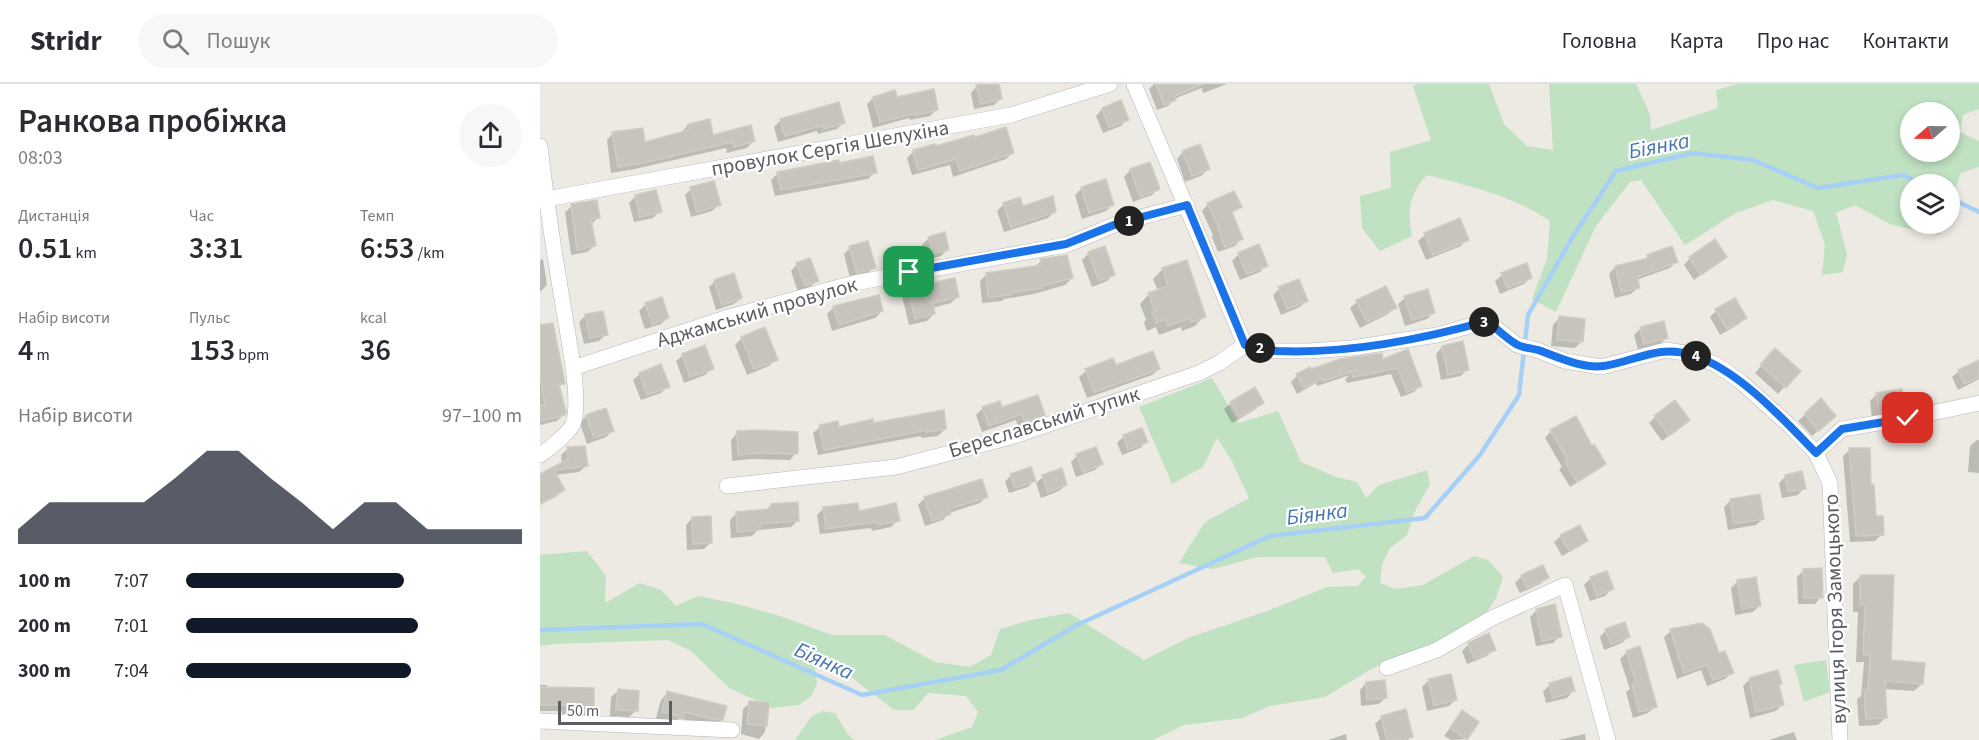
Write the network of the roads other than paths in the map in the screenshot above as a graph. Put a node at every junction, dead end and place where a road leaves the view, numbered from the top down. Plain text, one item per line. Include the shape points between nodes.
1 (1110, 84) edge
2 (1134, 84) edge
3 (540, 146) edge
4 (546, 199) junction
5 (1187, 205) junction
6 (1245, 345) junction
7 (573, 368) junction
8 (1979, 403) edge
9 (1816, 453) junction
10 (540, 455) edge
11 (727, 486) dead end
12 (1387, 668) dead end
13 (540, 721) edge
14 (732, 730) dead end
15 (1608, 740) edge
16 (1840, 740) edge

1 - 4 street, провулок Сергія Шелухіна via 1011,115
2 - 5 street
3 - 4 street
4 - 7 street
5 - 6 street
5 - 7 street, Аджамський провулок via 1119,223 1066,244 854,283 725,318
6 - 9 street, вулиця Ігоря Замоцького via 1274,351 1352,348 1437,335 1487,321 1517,345 1565,362 1601,367 1666,350 1691,354 1740,381
6 - 11 street, Береславський тупик via 1199,372 1011,437 896,466
7 - 10 street via 573,425
8 - 9 street via 1842,429
9 - 16 street, вулиця Ігоря Замоцького via 1830,483
12 - 15 street via 1437,650 1492,618 1565,585
13 - 14 street

